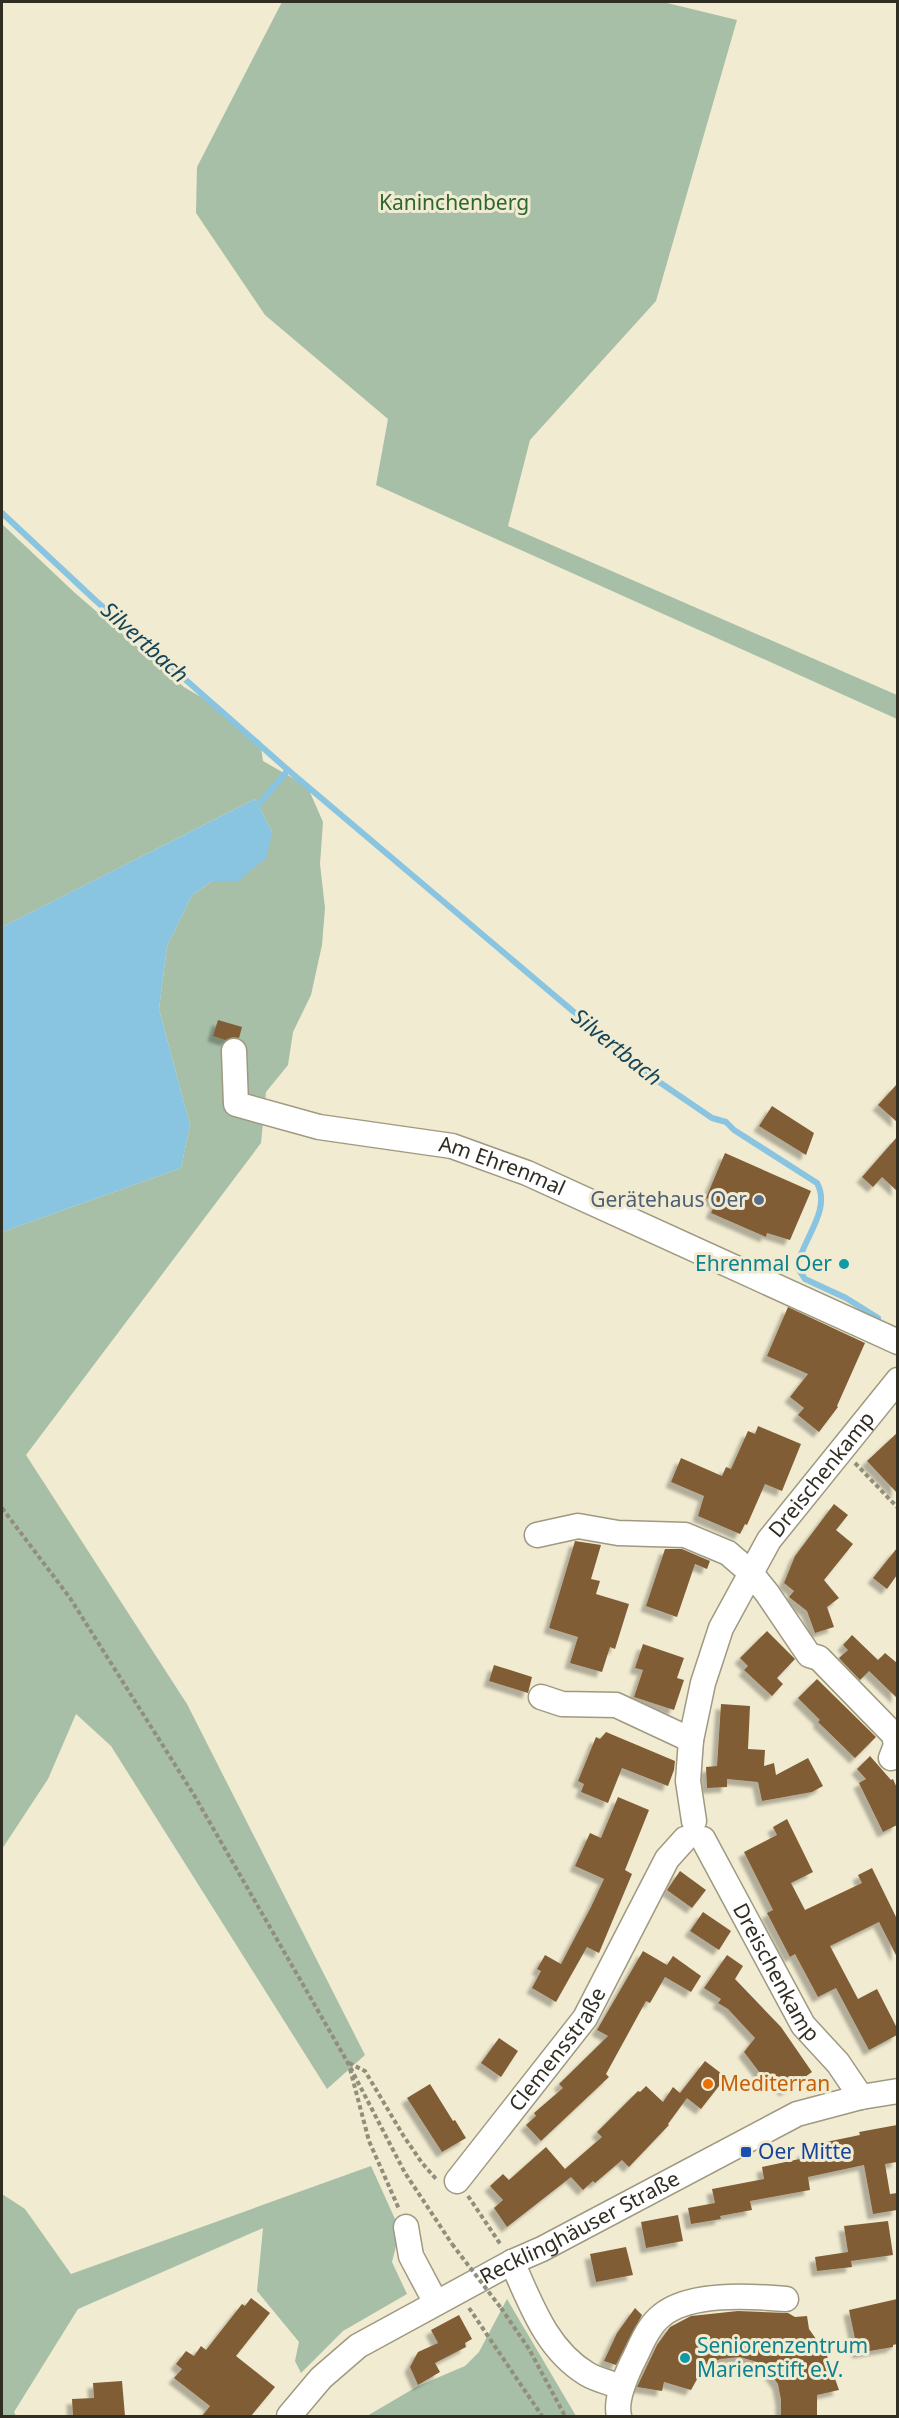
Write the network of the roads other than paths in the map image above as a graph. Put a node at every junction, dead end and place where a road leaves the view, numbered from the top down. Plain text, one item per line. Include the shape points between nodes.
1 (234, 1051) dead end
2 (897, 1342) edge
3 (897, 1380) edge
4 (537, 1535) dead end
5 (750, 1572) junction
6 (541, 1697) dead end
7 (691, 1740) junction
8 (891, 1758) dead end
9 (694, 1833) junction
10 (897, 2091) edge
11 (861, 2097) junction
12 (457, 2181) road end
13 (406, 2227) road end
14 (507, 2254) junction
15 (786, 2299) dead end
16 (436, 2303) junction
17 (622, 2387) junction
18 (289, 2416) edge
19 (619, 2416) edge

1 - 2 street, Am Ehrenmal via 236,1104 319,1127 452,1146 489,1158
3 - 5 street, Dreischenkamp via 769,1540
4 - 5 street via 578,1526 618,1533 685,1535 728,1553
5 - 7 street, Dreischenkamp via 721,1628 703,1683
5 - 8 street via 809,1654 819,1658 894,1735 896,1744
6 - 7 street via 562,1704 616,1705
7 - 9 street, Dreischenkamp via 688,1781
9 - 11 street, Dreischenkamp via 803,2025 838,2063
9 - 12 street, Clemensstraße via 667,1859 585,2018
10 - 11 street, Recklinghäuser Straße
11 - 14 street, Recklinghäuser Straße via 797,2114 542,2249
13 - 16 street via 411,2256
14 - 16 street, Recklinghäuser Straße via 458,2292
14 - 17 street via 541,2328 558,2350 588,2374
15 - 17 street via 745,2295 678,2304 654,2325
16 - 18 street, Recklinghäuser Straße via 351,2351 321,2378
17 - 19 street

